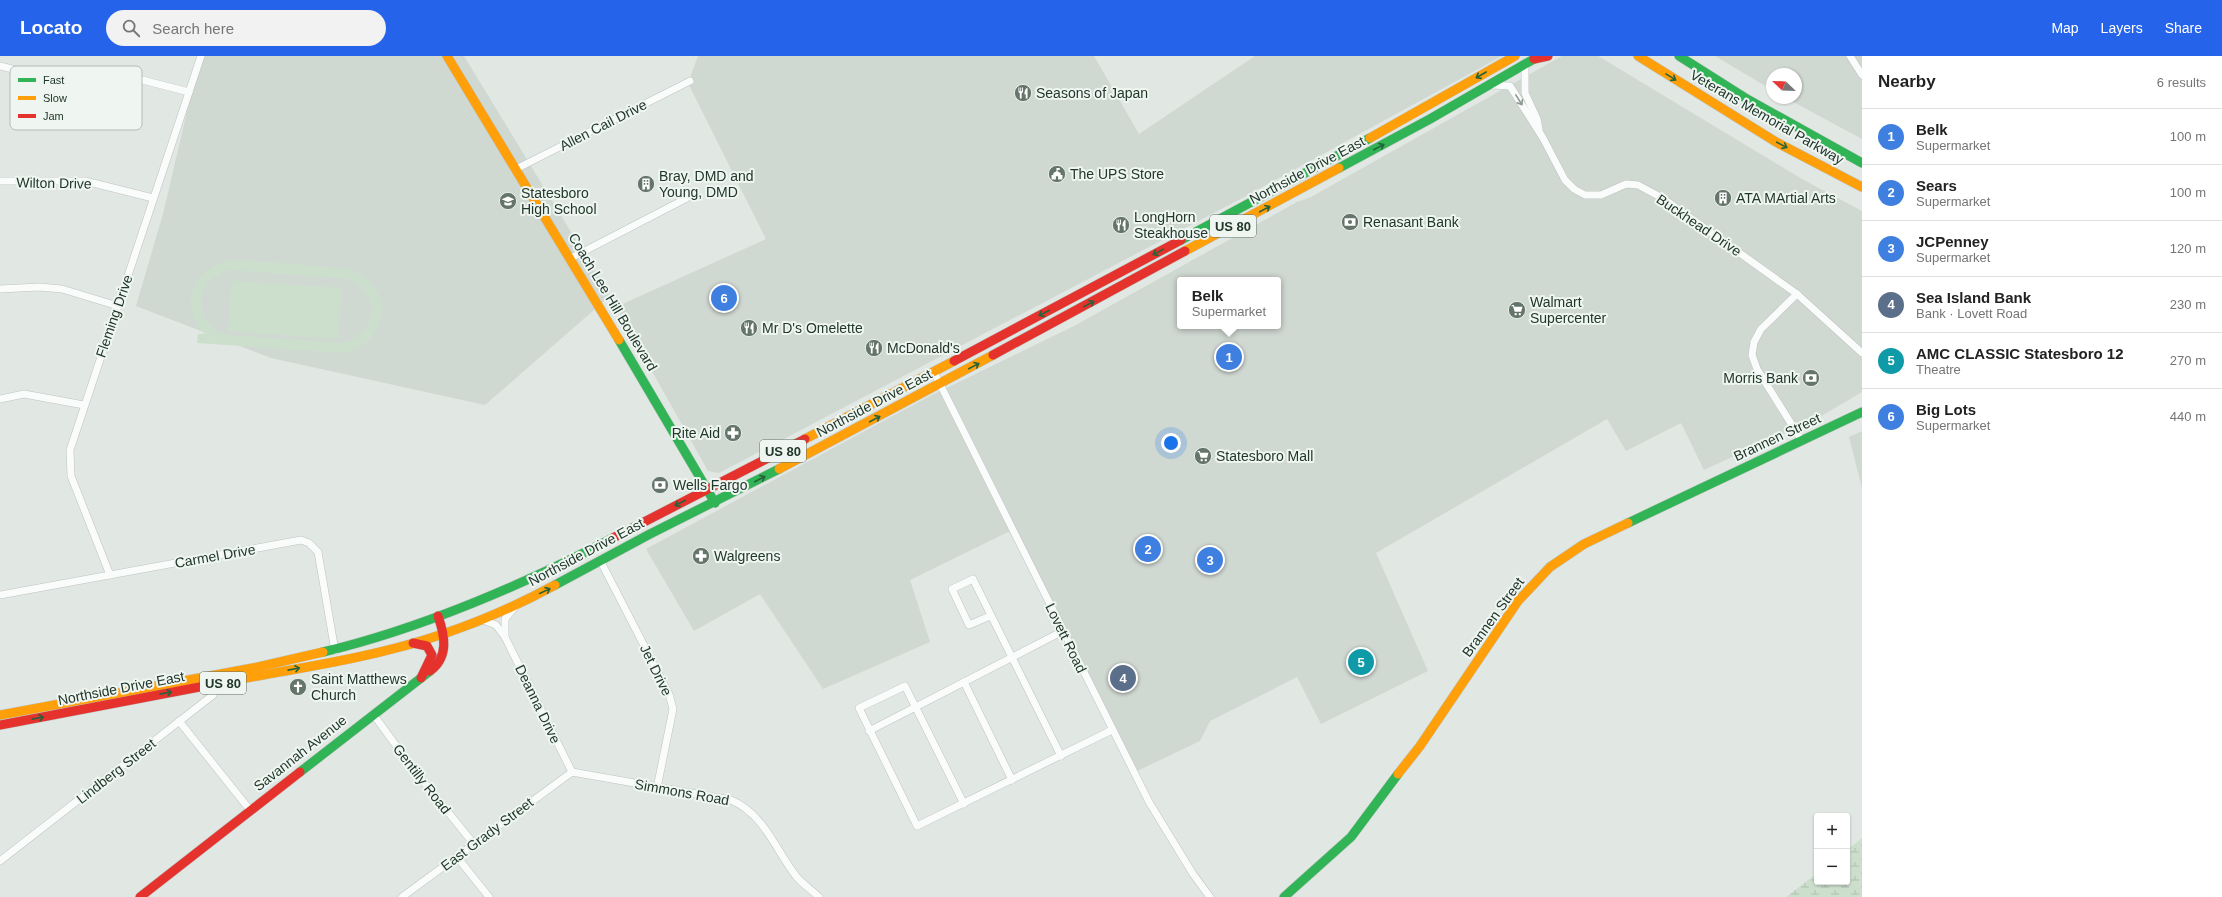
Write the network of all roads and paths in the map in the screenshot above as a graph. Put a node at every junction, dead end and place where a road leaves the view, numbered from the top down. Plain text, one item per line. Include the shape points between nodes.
1 (201, 56) edge
2 (447, 56) edge
3 (1515, 56) edge
4 (1548, 56) edge
5 (1638, 56) edge
6 (1679, 56) edge
7 (1692, 56) edge
8 (1850, 56) edge
9 (1536, 57) edge
10 (1525, 65) junction
11 (0, 66) edge
12 (10, 68) edge
13 (1862, 75) edge
14 (142, 80) edge
15 (690, 81) dead end
16 (1488, 85) junction
17 (189, 92) junction
18 (1747, 99) junction
19 (1539, 133) junction
20 (1862, 163) edge
21 (516, 169) junction
22 (0, 181) edge
23 (1862, 187) edge
24 (153, 198) junction
25 (687, 198) dead end
26 (571, 258) junction
27 (0, 289) edge
28 (1797, 294) junction
29 (118, 306) junction
30 (1862, 353) edge
31 (934, 372) junction
32 (940, 384) junction
33 (0, 399) edge
34 (84, 404) junction
35 (1862, 412) edge
36 (1802, 441) junction
37 (708, 489) junction
38 (715, 503) junction
39 (600, 560) junction
40 (110, 575) junction
41 (0, 595) edge
42 (519, 603) junction
43 (438, 616) junction
44 (990, 616) junction
45 (482, 620) junction
46 (1063, 631) junction
47 (444, 633) junction
48 (505, 637) junction
49 (413, 643) junction
50 (335, 649) junction
51 (1011, 658) junction
52 (336, 661) junction
53 (220, 673) junction
54 (420, 678) junction
55 (964, 682) junction
56 (217, 684) junction
57 (916, 707) junction
58 (0, 714) edge
59 (373, 714) junction
60 (180, 721) junction
61 (0, 725) edge
62 (1112, 730) junction
63 (869, 731) junction
64 (1061, 756) junction
65 (572, 772) junction
66 (1012, 780) junction
67 (657, 788) junction
68 (964, 804) junction
69 (250, 810) junction
70 (473, 843) junction
71 (457, 857) junction
72 (0, 861) edge
73 (140, 897) edge
74 (402, 897) edge
75 (489, 897) edge
76 (819, 897) edge
77 (1210, 897) edge
78 (1284, 897) edge

1 - 17 street, Fleming Drive
2 - 21 main road, Coach Lee Hill Boulevard
3 -> 31 main road, Northside Drive East / US 80 via 1380,133
4 - 9 main road
5 -> 23 main road, Veterans Memorial Parkway via 1776,142
6 - 18 main road, Veterans Memorial Parkway
7 - 18 main road
8 - 13 street
9 - 10 main road, Northside Drive East / US 80
10 - 16 main road, Northside Drive East / US 80
10 - 19 street, Buckhead Drive via 1525,93 1537,118
11 - 12 street
14 - 17 street
15 - 21 street, Allen Cail Drive
16 -> 19 street, Buckhead Drive via 1510,86
32 -> 16 main road, Northside Drive East / US 80 via 1416,127
17 - 24 street, Fleming Drive
18 - 20 main road, Veterans Memorial Parkway
19 - 28 street, Buckhead Drive via 1565,180 1574,189 1585,194 1601,195 1624,184 1638,185 1666,200
21 - 26 main road, Coach Lee Hill Boulevard
22 - 24 street, Wilton Drive via 85,181
24 - 29 street, Fleming Drive
25 - 26 street
26 - 37 main road, Coach Lee Hill Boulevard
27 - 29 street via 62,289
28 - 30 street, Buckhead Drive
28 - 36 street via 1762,329 1754,342 1752,355 1757,369
29 - 34 street, Fleming Drive
31 - 32 street, Lovett Road
31 - 37 main road, Northside Drive East / US 80
38 -> 32 main road, Northside Drive East / US 80
32 - 46 street, Lovett Road
33 - 34 street via 24,394
34 - 40 street, Fleming Drive via 70,450 69,465
35 - 36 main road, Brannen Street
36 - 78 main road, Brannen Street via 1584,544 1550,567 1518,601 1420,746 1351,837
37 - 38 main road, Coach Lee Hill Boulevard
37 -> 43 main road, Northside Drive East / US 80 via 545,572
38 - 39 main road, Northside Drive East / US 80
42 -> 39 main road, Northside Drive East / US 80
39 - 67 street, Jet Drive via 674,708
40 - 41 street, Carmel Drive
40 - 50 street, Carmel Drive via 301,540 309,543 318,552
42 - 45 main road, Northside Drive East / US 80
42 - 48 street via 505,619
43 - 47 main road, Savannah Avenue
43 - 50 main road, Northside Drive East / US 80
44 - 44 street via 973,579 952,589 969,625
44 - 51 street
45 - 47 main road, Northside Drive East / US 80
45 - 48 street, Deanna Drive via 496,625
46 - 51 street
46 - 62 street, Lovett Road
47 - 49 main road, Northside Drive East / US 80
47 - 54 main road, Savannah Avenue via 446,643 442,657 434,668
48 - 65 street, Deanna Drive
49 - 52 main road, Northside Drive East / US 80
49 - 54 main road via 427,646 432,654
50 - 52 street, Carmel Drive
50 - 53 main road, Northside Drive East / US 80
51 - 55 street
51 - 64 street
56 -> 52 main road, Northside Drive East / US 80
53 - 56 street, Lindberg Street
53 - 58 main road, Northside Drive East / US 80
54 - 59 main road, Savannah Avenue
55 - 57 street
55 - 66 street
56 - 60 street, Lindberg Street via 213,695
61 -> 56 main road, Northside Drive East / US 80
57 - 63 street
57 - 63 street via 906,686 860,708
57 - 68 street
59 - 69 main road, Savannah Avenue
59 - 70 street, Gentilly Road
60 - 69 street
60 - 72 street, Lindberg Street
62 - 64 street
62 - 77 street, Lovett Road via 1167,833
63 - 68 street via 917,826
64 - 66 street
65 - 67 street, Simmons Road
65 - 70 street, East Grady Street
66 - 68 street
67 - 76 street, Simmons Road via 742,804 754,814 797,877
69 - 73 main road, Savannah Avenue
70 - 71 street, East Grady Street
71 - 74 street, East Grady Street
71 - 75 street

